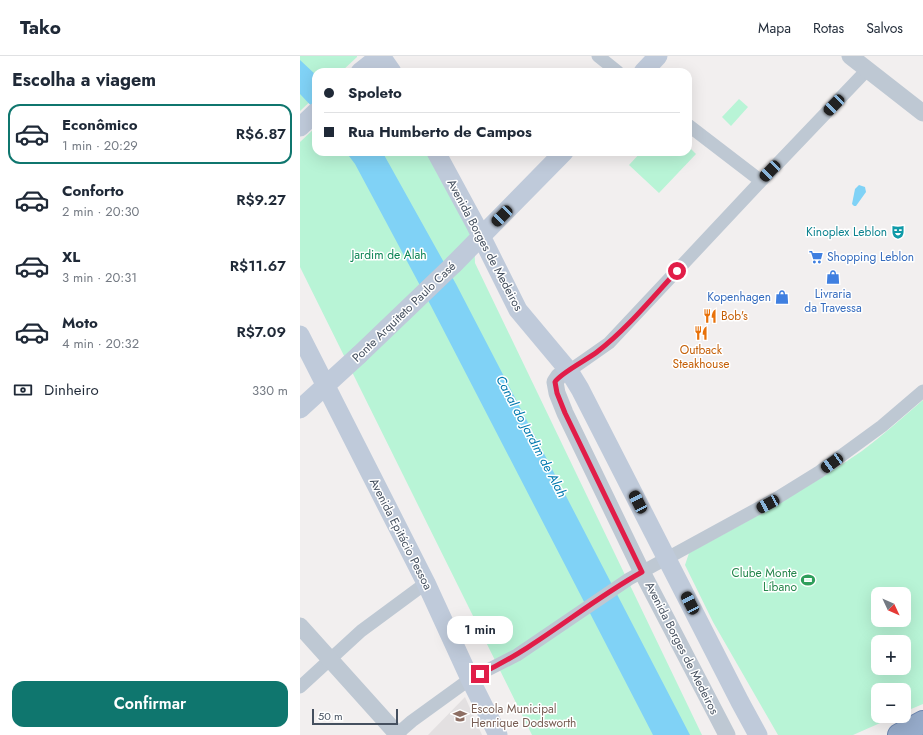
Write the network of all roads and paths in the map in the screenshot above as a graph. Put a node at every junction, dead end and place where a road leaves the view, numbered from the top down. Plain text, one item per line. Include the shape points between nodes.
1 (380, 56) edge
2 (598, 56) edge
3 (658, 56) edge
4 (850, 56) edge
5 (365, 68) edge
6 (389, 68) edge
7 (613, 68) edge
8 (647, 68) edge
9 (867, 70) junction
10 (923, 113) edge
11 (312, 116) edge
12 (300, 128) edge
13 (692, 129) edge
14 (438, 156) edge
15 (560, 156) edge
16 (760, 181) junction
17 (481, 236) junction
18 (300, 335) edge
19 (569, 371) junction
20 (326, 385) junction
21 (923, 391) edge
22 (300, 409) edge
23 (668, 558) junction
24 (642, 572) junction
25 (426, 583) junction
26 (300, 626) edge
27 (330, 660) junction
28 (470, 679) junction
29 (300, 687) edge
30 (923, 722) edge
31 (397, 735) edge
32 (498, 735) edge
33 (727, 735) edge
34 (758, 735) edge
35 (899, 735) edge

1 - 5 main road
1 - 6 main road
2 - 7 street
3 - 8 main road
4 - 9 street
9 - 10 street
9 - 16 street
11 - 12 main road
13 - 16 street
14 - 17 main road, Avenida Borges de Medeiros
15 - 17 main road, Ponte Arquiteto Paulo Casé
16 - 19 street via 608,343
17 - 19 main road, Avenida Borges de Medeiros via 518,310
17 - 20 main road, Ponte Arquiteto Paulo Casé, bridge
18 - 20 main road, Avenida Epitácio Pessoa
19 - 23 main road, Avenida Borges de Medeiros
19 - 24 street, Avenida Borges de Medeiros via 557,379 557,393 604,497
20 - 22 main road, Ponte Arquiteto Paulo Casé
20 - 25 main road, Avenida Epitácio Pessoa
21 - 23 street via 882,426 820,472
23 - 24 street
23 - 34 main road, Avenida Borges de Medeiros
24 - 28 street via 513,657
24 - 33 street, Avenida Borges de Medeiros
25 - 27 street via 361,631
25 - 28 main road, Avenida Epitácio Pessoa
26 - 27 street
27 - 29 street
27 - 31 street
28 - 31 street
28 - 32 main road, Avenida Epitácio Pessoa
30 - 35 highway

